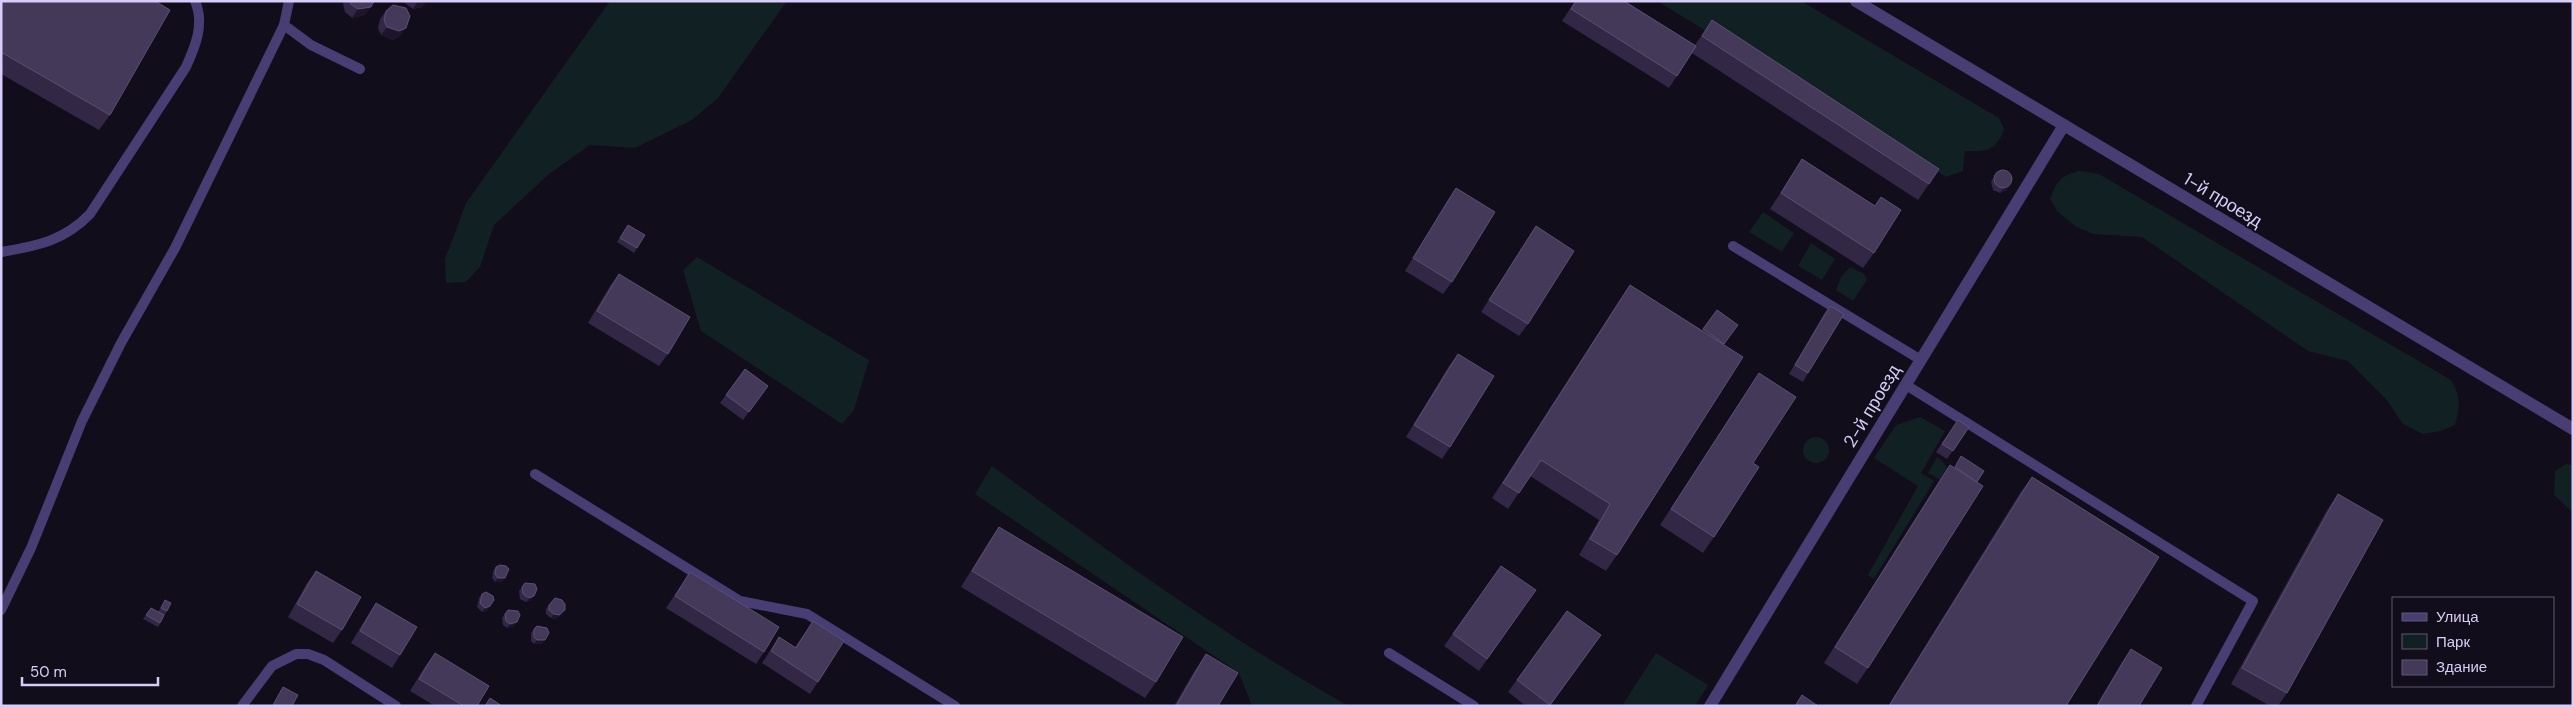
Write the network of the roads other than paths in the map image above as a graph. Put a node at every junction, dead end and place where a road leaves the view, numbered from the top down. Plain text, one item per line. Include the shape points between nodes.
1 (195, 1) edge
2 (289, 1) edge
3 (1856, 1) edge
4 (284, 25) junction
5 (360, 69) dead end
6 (2064, 125) junction
7 (1734, 246) dead end
8 (1, 252) edge
9 (1921, 360) junction
10 (1906, 384) junction
11 (2573, 429) edge
12 (535, 474) dead end
13 (1, 610) edge
14 (1389, 653) dead end
15 (242, 706) edge
16 (396, 706) edge
17 (955, 706) edge
18 (1474, 706) edge
19 (1710, 706) edge
20 (2196, 706) edge

1 - 8 lane via 199,20 197,43 186,67 90,214 74,230 54,240
2 - 4 lane
3 - 6 street, 1-й проезд
4 - 5 lane via 311,45
4 - 13 lane via 175,248 121,343 82,421 31,548
6 - 9 street, 2-й проезд
6 - 11 street, 1-й проезд
7 - 9 lane
9 - 10 street, 2-й проезд
10 - 19 street, 2-й проезд
10 - 20 lane via 2253,601
12 - 17 lane via 740,601 807,614
14 - 18 lane
15 - 16 lane via 272,666 296,654 308,654 324,660

